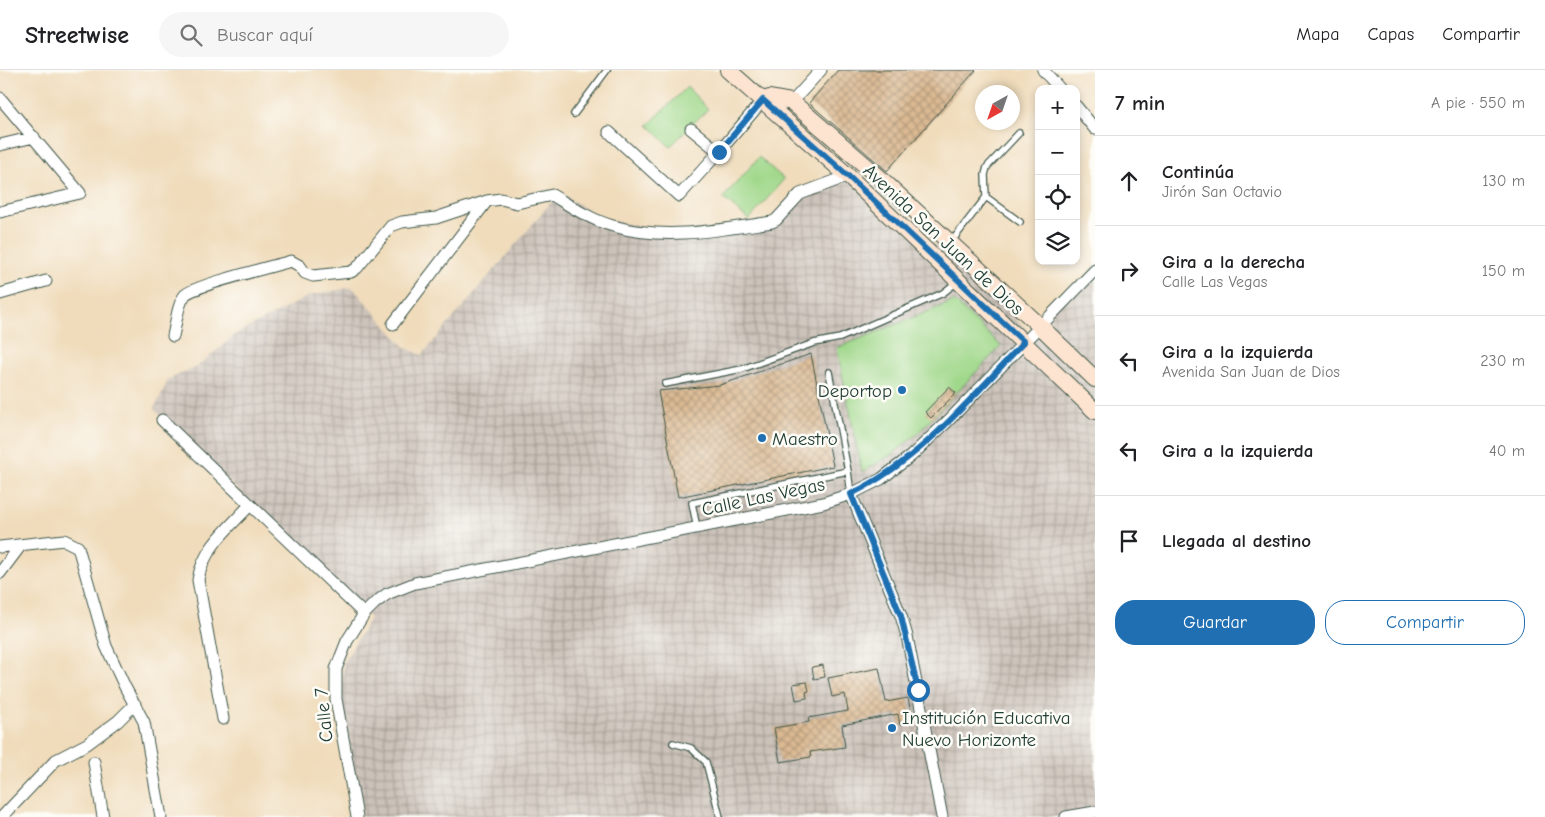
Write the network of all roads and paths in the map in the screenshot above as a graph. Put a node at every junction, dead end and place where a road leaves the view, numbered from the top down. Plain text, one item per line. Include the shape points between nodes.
1 (607, 70) edge
2 (728, 70) edge
3 (821, 70) edge
4 (1043, 70) edge
5 (1056, 85) edge
6 (0, 98) edge
7 (763, 100) junction
8 (792, 102) junction
9 (1080, 111) edge
10 (574, 114) dead end
11 (691, 129) dead end
12 (1095, 129) edge
13 (609, 132) dead end
14 (1019, 133) dead end
15 (34, 137) junction
16 (0, 145) edge
17 (719, 152) junction
18 (848, 176) junction
19 (986, 197) junction
20 (487, 201) junction
21 (0, 212) edge
22 (1020, 222) dead end
23 (950, 243) junction
24 (1095, 270) edge
25 (46, 281) dead end
26 (958, 281) junction
27 (0, 294) edge
28 (393, 324) dead end
29 (1040, 326) junction
30 (173, 336) dead end
31 (1024, 342) junction
32 (829, 372) dead end
33 (1095, 379) edge
34 (665, 384) dead end
35 (1095, 411) edge
36 (162, 420) dead end
37 (848, 471) junction
38 (851, 494) junction
39 (250, 505) junction
40 (696, 528) junction
41 (21, 545) junction
42 (0, 547) edge
43 (0, 573) edge
44 (364, 614) junction
45 (135, 704) junction
46 (223, 719) dead end
47 (674, 743) dead end
48 (94, 762) dead end
49 (1095, 812) edge
50 (2, 817) edge
51 (103, 817) edge
52 (161, 817) edge
53 (357, 817) edge
54 (720, 817) edge
55 (942, 817) edge
56 (1066, 817) edge

1 - 10 lane
2 - 7 main road, Avenida San Juan de Dios
3 - 8 street
4 - 5 street
6 - 15 street
7 - 8 main road
7 - 17 street
7 - 18 main road, Avenida San Juan de Dios
8 - 23 main road, Avenida San Juan de Dios
9 - 12 street
11 - 17 street
13 - 17 street via 679,196
14 - 19 lane via 987,167
15 - 16 street
15 - 21 street via 80,193
18 - 20 street via 800,194 772,222 696,234 640,232 612,226 586,216 552,195 517,203 501,199
18 - 26 main road, Avenida San Juan de Dios
19 - 22 lane
19 - 23 lane
20 - 28 street
20 - 30 street via 436,218 391,226 351,272 313,276 291,261 187,293 181,302
23 - 29 main road, Avenida San Juan de Dios
24 - 29 street, Calle Las Vegas
25 - 27 street
26 - 31 main road, Avenida San Juan de Dios
26 - 34 lane via 943,293 840,338 814,343 742,369
29 - 31 street, Calle Las Vegas
29 - 33 main road, Avenida San Juan de Dios
31 - 35 main road, Avenida San Juan de Dios
31 - 38 street, Calle Las Vegas via 912,456 881,479
32 - 37 lane
36 - 39 street
37 - 38 lane
37 - 40 lane via 692,503
38 - 40 street, Calle Las Vegas via 823,503
38 - 55 street via 905,629
39 - 44 street
39 - 46 street via 213,546 200,567 198,580
40 - 44 street, Calle Las Vegas via 415,583 387,594
41 - 42 street
41 - 43 street
41 - 45 street via 64,540 78,547 106,646
44 - 53 street, Calle 7 via 346,641 336,668 336,699
45 - 50 street via 95,738 56,760
45 - 52 street via 144,722
47 - 54 lane via 691,748 706,762
48 - 51 street
49 - 56 street

